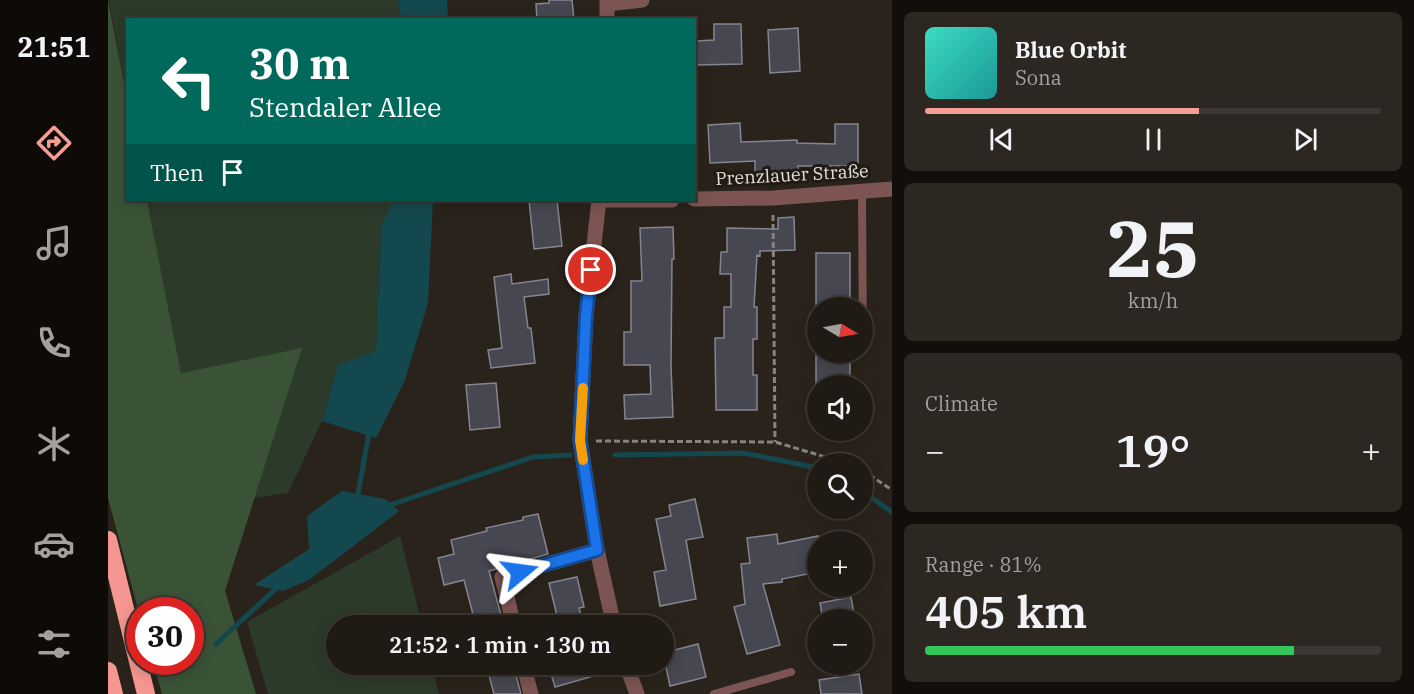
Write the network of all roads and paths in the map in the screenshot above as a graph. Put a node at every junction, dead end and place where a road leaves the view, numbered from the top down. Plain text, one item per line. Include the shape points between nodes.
1 (642, 0) edge
2 (608, 2) edge
3 (607, 18) edge
4 (892, 189) edge
5 (862, 192) junction
6 (773, 198) junction
7 (696, 199) edge
8 (599, 201) edge
9 (863, 297) edge
10 (580, 440) junction
11 (775, 442) junction
12 (812, 453) edge
13 (873, 477) edge
14 (892, 490) edge
15 (108, 540) edge
16 (597, 550) junction
17 (511, 615) edge
18 (612, 615) edge
19 (108, 671) edge
20 (791, 672) dead end
21 (526, 675) edge
22 (630, 675) edge
23 (114, 694) edge
24 (146, 694) edge
25 (531, 694) edge
26 (637, 694) edge
27 (714, 694) edge

1 - 2 street
2 - 3 street
4 - 5 street, Prenzlauer Straße
5 - 6 street, Prenzlauer Straße
5 - 9 lane
6 - 7 street, Prenzlauer Straße
6 - 11 path
8 - 10 street via 586,316
10 - 11 path
10 - 16 street
11 - 12 path
13 - 14 path
15 - 24 highway
16 - 17 street via 502,577
16 - 18 street
19 - 23 highway
20 - 27 lane
21 - 25 street
22 - 26 street

